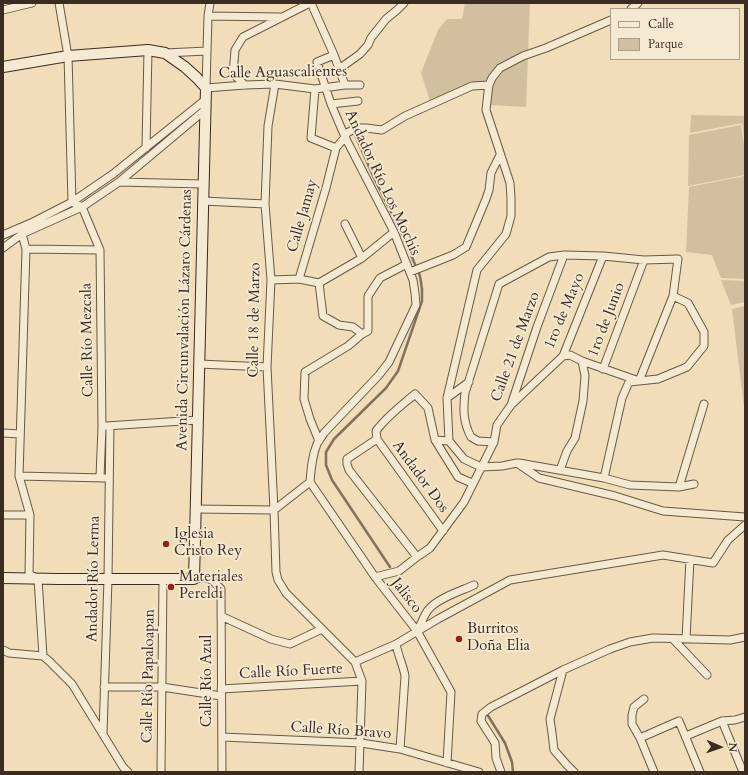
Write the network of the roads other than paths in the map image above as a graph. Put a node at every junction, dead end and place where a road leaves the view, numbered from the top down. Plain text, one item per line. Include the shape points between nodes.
1 (32, 3) edge
2 (60, 3) edge
3 (210, 3) edge
4 (310, 3) edge
5 (404, 3) edge
6 (3, 10) edge
7 (208, 16) junction
8 (283, 17) junction
9 (610, 20) edge
10 (148, 50) junction
11 (207, 50) junction
12 (165, 53) junction
13 (334, 55) junction
14 (68, 56) junction
15 (3, 67) edge
16 (339, 69) junction
17 (275, 84) junction
18 (245, 85) junction
19 (345, 85) junction
20 (360, 85) dead end
21 (489, 85) junction
22 (326, 87) junction
23 (206, 88) junction
24 (315, 89) junction
25 (358, 101) dead end
26 (331, 104) junction
27 (205, 105) junction
28 (345, 137) junction
29 (146, 148) junction
30 (336, 148) junction
31 (500, 154) junction
32 (120, 182) junction
33 (203, 184) junction
34 (203, 201) junction
35 (72, 202) junction
36 (265, 204) junction
37 (82, 207) junction
38 (345, 224) dead end
39 (394, 232) junction
40 (22, 234) junction
41 (3, 235) edge
42 (3, 248) edge
43 (26, 249) junction
44 (100, 250) junction
45 (564, 255) junction
46 (603, 256) junction
47 (362, 258) junction
48 (644, 260) junction
49 (406, 264) junction
50 (411, 272) junction
51 (298, 279) junction
52 (271, 280) junction
53 (319, 282) junction
54 (673, 296) junction
55 (362, 334) junction
56 (562, 356) junction
57 (582, 361) junction
58 (199, 364) junction
59 (266, 368) junction
60 (602, 369) junction
61 (639, 381) junction
62 (469, 382) junction
63 (447, 398) junction
64 (704, 404) dead end
65 (511, 406) junction
66 (198, 420) junction
67 (110, 426) junction
68 (102, 427) junction
69 (3, 433) edge
70 (20, 434) junction
71 (377, 439) junction
72 (435, 440) junction
73 (319, 441) junction
74 (449, 441) junction
75 (494, 442) junction
76 (517, 463) junction
77 (481, 467) junction
78 (560, 470) junction
79 (19, 476) junction
80 (100, 478) junction
81 (110, 478) junction
82 (604, 478) junction
83 (310, 482) junction
84 (472, 484) junction
85 (694, 484) dead end
86 (679, 487) junction
87 (196, 509) junction
88 (274, 510) junction
89 (3, 515) edge
90 (30, 515) junction
91 (745, 518) edge
92 (745, 525) edge
93 (443, 531) junction
94 (417, 557) junction
95 (690, 559) junction
96 (376, 577) junction
97 (3, 578) edge
98 (38, 579) junction
99 (108, 579) junction
100 (163, 579) junction
101 (194, 579) junction
102 (474, 585) dead end
103 (221, 616) junction
104 (322, 630) junction
105 (417, 631) junction
106 (745, 638) edge
107 (672, 639) junction
108 (686, 639) junction
109 (396, 644) junction
110 (3, 650) edge
111 (43, 656) junction
112 (355, 662) junction
113 (564, 670) junction
114 (707, 675) dead end
115 (362, 681) junction
116 (104, 687) junction
117 (162, 687) junction
118 (221, 693) junction
119 (644, 699) dead end
120 (745, 717) edge
121 (722, 721) junction
122 (103, 733) junction
123 (686, 736) junction
124 (222, 737) junction
125 (640, 738) junction
126 (361, 743) junction
127 (400, 749) junction
128 (447, 762) junction
129 (128, 772) edge
130 (161, 772) edge
131 (222, 772) edge
132 (359, 772) edge
133 (479, 772) edge
134 (501, 772) edge
135 (574, 772) edge
136 (654, 772) edge
137 (700, 772) edge
138 (743, 772) edge

1 - 6 street
2 - 14 street
3 - 7 street
4 - 8 street
4 - 13 street
5 - 16 street via 378,28 364,50
7 - 8 street
7 - 11 street
8 - 18 street via 243,37 235,50 232,74
9 - 21 street via 500,68
10 - 12 street
10 - 14 street
10 - 29 street
11 - 12 street
11 - 23 street
12 - 23 street via 185,67
13 - 16 street
13 - 22 street, Andador Río Los Mochis via 317,62
14 - 15 street
14 - 35 street
16 - 19 street
17 - 18 street, Calle Aguascalientes
17 - 24 street, Calle Aguascalientes
17 - 36 street, Calle 18 de Marzo via 268,126
18 - 23 street, Calle Aguascalientes
19 - 20 street, Calle Aguascalientes
19 - 22 street, Calle Aguascalientes
21 - 28 street via 472,86 405,116 382,130 356,128
21 - 31 street via 486,110
22 - 24 street, Calle Aguascalientes
22 - 26 street, Andador Río Los Mochis
23 - 27 street, Avenida Circunvalación Lázaro Cárdenas
24 - 30 street via 311,138
25 - 26 street
26 - 28 street, Andador Río Los Mochis
27 - 29 street
27 - 32 street
27 - 33 street, Avenida Circunvalación Lázaro Cárdenas
28 - 30 street, Calle Jamay
28 - 39 street, Andador Río Los Mochis
29 - 35 street
30 - 51 street, Calle Jamay
31 - 50 street via 491,173 486,199 466,247
31 - 63 street via 510,184 511,216 506,234 477,270
32 - 33 street
32 - 37 street
33 - 34 street, Avenida Circunvalación Lázaro Cárdenas
34 - 36 street
34 - 58 street, Avenida Circunvalación Lázaro Cárdenas
35 - 37 street
35 - 41 street
36 - 52 street, Calle 18 de Marzo
37 - 40 street
37 - 44 street, Calle Río Mezcala
38 - 47 street
39 - 47 street
39 - 49 street, Andador Río Los Mochis
40 - 42 street
40 - 43 street
43 - 44 street
43 - 70 street
44 - 68 street, Calle Río Mezcala
45 - 46 street
45 - 62 street via 550,257 499,284
45 - 65 street, Calle 21 de Marzo
46 - 48 street
46 - 56 street, 1ro de Mayo
47 - 53 street
48 - 54 street via 678,259
48 - 60 street, 1ro de Junio
49 - 50 street, Andador Río Los Mochis
49 - 55 street via 380,278 368,296 368,331
50 - 73 street, Andador Río Los Mochis via 416,305 389,362
51 - 52 street
51 - 53 street
52 - 59 street, Calle 18 de Marzo
53 - 55 street via 323,316 339,325 352,327
54 - 61 street
54 - 61 street via 688,303 704,332 704,346 687,367 658,379
55 - 73 street via 348,346 305,372 304,399
56 - 57 street, 1ro de Junio via 570,355
56 - 65 street, 1ro de Mayo
57 - 60 street, 1ro de Junio
57 - 78 street via 585,376 583,401 575,438 567,450
58 - 59 street
58 - 66 street, Avenida Circunvalación Lázaro Cárdenas
59 - 88 street, Calle 18 de Marzo
60 - 61 street
61 - 82 street via 629,382 622,398
62 - 63 street
62 - 75 street via 463,407 468,432 478,441
63 - 74 street
64 - 86 street
65 - 75 street, Calle 21 de Marzo via 497,425
66 - 67 street
66 - 87 street, Avenida Circunvalación Lázaro Cárdenas
67 - 68 street
67 - 81 street, Andador Río Lerma
68 - 80 street, Calle Río Mezcala
69 - 70 street
70 - 79 street
71 - 72 street via 376,431 383,421 415,394 428,408
71 - 93 street, Andador Dos
71 - 94 street via 347,458 349,470
72 - 74 street
72 - 84 street via 458,477
73 - 83 street, Andador Río Los Mochis via 311,468
74 - 77 street via 464,459
75 - 77 street, Calle 21 de Marzo
76 - 77 street
76 - 78 street
76 - 91 street via 539,478 664,511
77 - 84 street, Calle 21 de Marzo
78 - 82 street
79 - 80 street
79 - 90 street
80 - 81 street
81 - 99 street, Andador Río Lerma
82 - 86 street via 630,485
83 - 88 street
83 - 96 street, Jalisco
84 - 93 street, Calle 21 de Marzo via 464,502
85 - 86 street
87 - 88 street
87 - 101 street, Avenida Circunvalación Lázaro Cárdenas
88 - 104 street, Calle 18 de Marzo via 278,580 286,593
89 - 90 street
90 - 98 street via 29,574
92 - 95 street, Calle Río Fuerte via 728,540 713,563
93 - 94 street, Calle 21 de Marzo via 430,548
94 - 96 street, Calle 21 de Marzo via 400,571
95 - 105 street, Calle Río Fuerte via 663,555 510,580
95 - 108 street
96 - 105 street, Jalisco
97 - 98 street
98 - 99 street
98 - 111 street
99 - 100 street
99 - 116 street, Andador Río Lerma
100 - 101 street
100 - 117 street, Calle Río Papaloapan
101 - 103 street, Calle Río Azul via 206,577 221,589
102 - 105 street via 437,602 427,610
103 - 104 street via 271,639 290,644
103 - 118 street, Calle Río Azul
104 - 112 street, Calle 18 de Marzo
105 - 109 street, Calle Río Fuerte
105 - 128 street, Jalisco via 451,692
106 - 108 street
107 - 108 street
107 - 113 street via 653,638 630,642
107 - 114 street
109 - 112 street, Calle Río Fuerte
109 - 127 street via 405,676
110 - 111 street via 9,653
111 - 122 street via 72,684
112 - 115 street
113 - 134 street via 482,714 481,721 495,743 496,758
113 - 135 street via 550,719 554,750
115 - 118 street, Calle Río Fuerte
115 - 126 street
116 - 117 street, Calle Río Fuerte
116 - 122 street, Andador Río Lerma
117 - 118 street, Calle Río Fuerte
117 - 130 street, Calle Río Papaloapan
118 - 124 street, Calle Río Azul
119 - 125 street via 634,707 632,715 632,724
120 - 121 street
121 - 123 street
121 - 138 street
122 - 129 street
123 - 125 street via 679,721
123 - 137 street
124 - 126 street, Calle Río Bravo
124 - 131 street, Calle Río Azul
125 - 136 street
126 - 127 street, Calle Río Bravo
126 - 132 street
127 - 128 street, Calle Río Bravo
128 - 133 street, Calle Río Bravo

